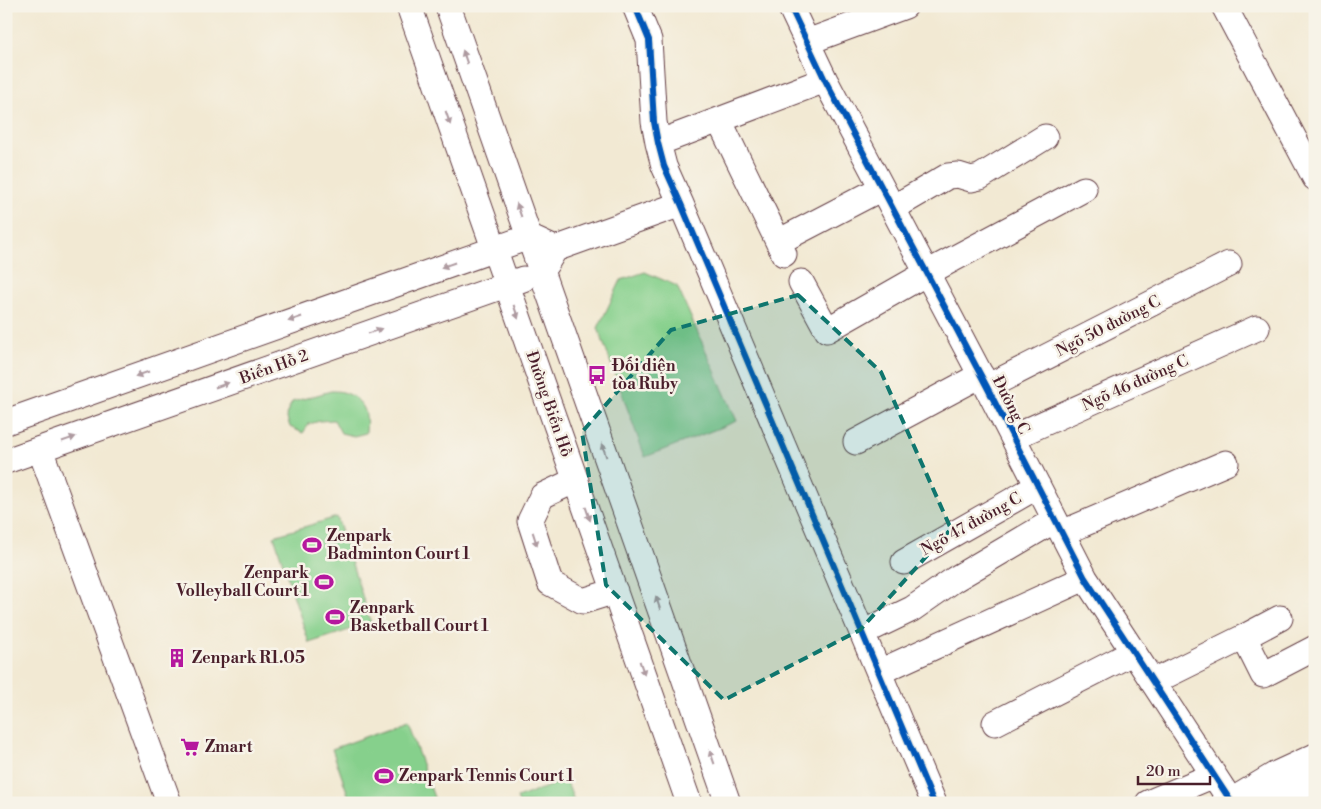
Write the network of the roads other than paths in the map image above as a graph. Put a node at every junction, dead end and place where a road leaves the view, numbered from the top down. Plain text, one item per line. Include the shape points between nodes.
1 (409, 6) edge
2 (448, 6) edge
3 (635, 6) edge
4 (790, 6) edge
5 (905, 6) edge
6 (1224, 6) edge
7 (807, 42) junction
8 (825, 80) junction
9 (719, 120) junction
10 (1045, 137) dead end
11 (658, 143) junction
12 (1315, 178) edge
13 (1084, 189) dead end
14 (888, 198) junction
15 (681, 204) junction
16 (529, 237) junction
17 (494, 249) junction
18 (555, 249) junction
19 (1229, 264) dead end
20 (541, 272) junction
21 (927, 273) junction
22 (801, 282) dead end
23 (507, 284) junction
24 (1256, 328) dead end
25 (984, 381) junction
26 (6, 422) edge
27 (1013, 437) junction
28 (856, 442) dead end
29 (40, 449) junction
30 (6, 461) edge
31 (1226, 463) dead end
32 (576, 480) junction
33 (1038, 486) junction
34 (1058, 527) junction
35 (904, 562) dead end
36 (1085, 578) junction
37 (614, 591) junction
38 (1280, 618) dead end
39 (862, 633) junction
40 (1244, 637) junction
41 (1315, 648) edge
42 (1134, 652) junction
43 (879, 672) junction
44 (1153, 682) junction
45 (995, 724) dead end
46 (1315, 756) edge
47 (1214, 775) junction
48 (1315, 781) edge
49 (1231, 802) edge
50 (169, 803) edge
51 (689, 803) edge
52 (728, 803) edge
53 (934, 803) edge
54 (1148, 803) edge
55 (1272, 803) edge

1 -> 17 street, Đường Biển Hồ
16 -> 2 street
3 - 11 street via 649,40
4 - 7 street, Đường C
5 - 7 street
6 - 12 street
7 - 8 street, Đường C
8 - 9 street
8 - 14 street, Đường C
9 - 11 street
9 - 14 street via 781,248
10 - 14 street via 980,177 948,176
11 - 15 street via 664,166
13 - 21 street
14 - 21 street, Đường C
15 - 18 street
15 - 39 street
16 - 17 street
16 - 18 street
16 - 20 street
17 - 23 street, Đường Biển Hồ
17 -> 26 street
18 - 20 street
19 - 25 street, Ngõ 50 đường C
20 - 23 street, Biển Hồ 2
52 -> 20 street
21 - 22 street via 827,330
21 - 25 street, Đường C
29 -> 23 street, Biển Hồ 2
23 -> 32 street, Đường Biển Hồ
24 - 27 street, Ngõ 46 đường C
25 - 27 street, Đường C
25 - 28 street, Đường C
27 - 33 street, Đường C
29 - 30 street, Biển Hồ 2
29 - 50 street
31 - 34 street
32 -> 37 street, Đường Biển Hồ
32 -> 37 street via 542,496 530,521 550,583 583,601
33 - 34 street, Đường C
33 - 35 street, Ngõ 47 đường C
34 - 36 street, Đường C
34 - 39 street via 955,579 912,609
36 - 42 street, Đường C
36 - 43 street
37 -> 51 street, Đường Biển Hồ
38 - 40 street
39 - 43 street
40 - 41 street via 1263,675
40 - 44 street
42 - 44 street, Đường C
42 - 45 street
43 - 53 street
44 - 47 street, Đường C
46 - 49 street, Đường C via 1276,774
47 - 49 street, Đường C
47 - 54 street
48 - 55 street

